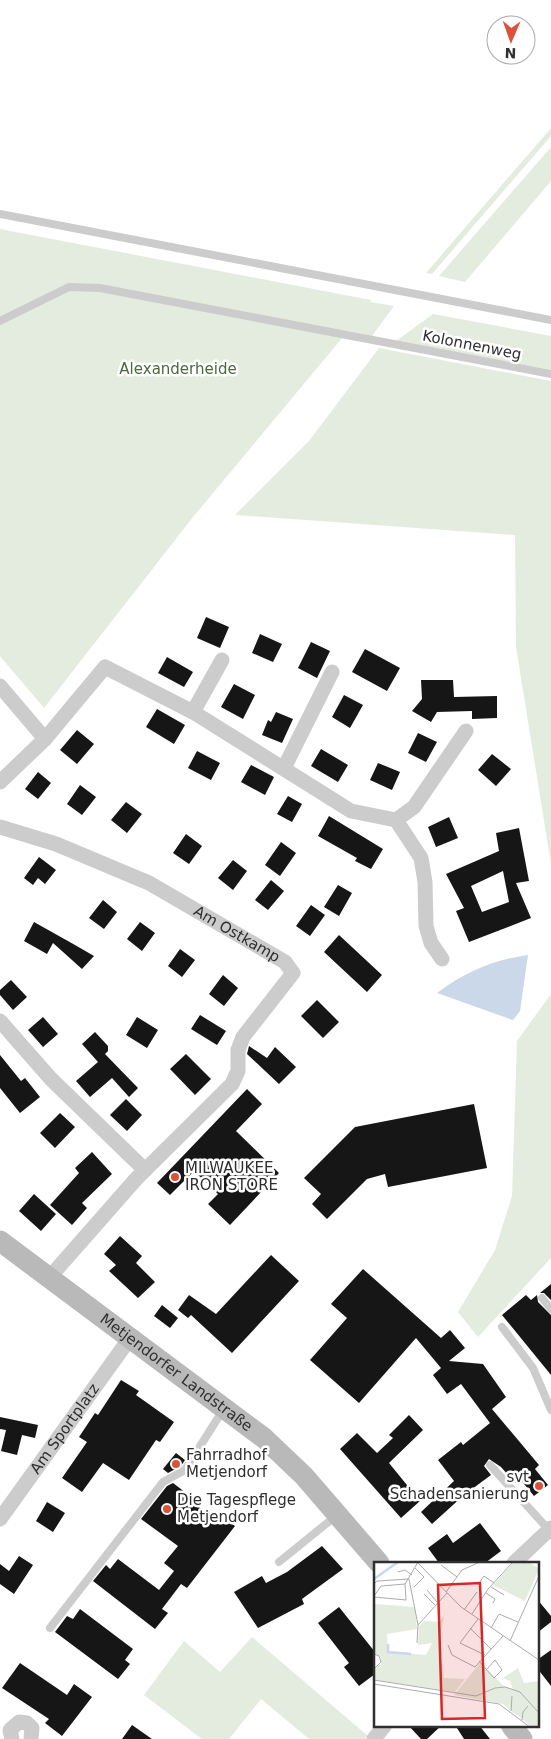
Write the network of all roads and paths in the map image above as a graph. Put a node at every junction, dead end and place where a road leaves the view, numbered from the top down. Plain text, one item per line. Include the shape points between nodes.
1 (0, 214) edge
2 (551, 320) edge
3 (0, 321) edge
4 (551, 374) edge
5 (222, 660) dead end
6 (332, 672) dead end
7 (0, 686) edge
8 (192, 712) junction
9 (466, 731) dead end
10 (45, 739) junction
11 (284, 768) junction
12 (0, 782) edge
13 (396, 820) junction
14 (0, 827) edge
15 (442, 959) dead end
16 (0, 1021) edge
17 (145, 1170) junction
18 (0, 1242) edge
19 (48, 1278) junction
20 (542, 1298) dead end
21 (551, 1309) edge
22 (502, 1328) dead end
23 (130, 1338) junction
24 (224, 1409) junction
25 (551, 1410) edge
26 (490, 1465) dead end
27 (338, 1513) junction
28 (0, 1519) edge
29 (550, 1529) edge
30 (279, 1562) dead end
31 (378, 1562) edge
32 (515, 1562) edge
33 (50, 1628) dead end
34 (384, 1726) edge
35 (512, 1726) edge
36 (12, 1739) edge
37 (31, 1739) edge
38 (374, 1739) edge
39 (522, 1739) edge

1 - 2 lane
3 - 4 lane, Kolonnenweg via 69,286 100,288
5 - 8 street
6 - 11 street
7 - 10 street
8 - 10 street via 105,667
8 - 11 street
9 - 13 street via 414,807
10 - 12 street
11 - 13 street via 350,811
13 - 15 street via 421,858 426,926 431,943
14 - 17 street, Am Ostkamp via 56,844 149,883 285,962 293,973 243,1037 238,1050 238,1071 232,1084
16 - 17 street via 51,1079
17 - 19 street, Am Ostkamp
18 - 19 main road, Metjendorfer Landstraße
19 - 23 main road, Metjendorfer Landstraße
20 - 21 lane
22 - 25 lane via 533,1368
23 - 24 main road, Metjendorfer Landstraße
23 - 28 street, Am Sportplatz
24 - 27 main road, Metjendorfer Landstraße via 276,1449
24 - 33 lane via 185,1470 163,1482
26 - 29 lane
27 - 30 lane
27 - 31 main road, Metjendorfer Landstraße
29 - 32 street
34 - 38 street
35 - 39 main road
36 - 37 street via 10,1730 19,1722 32,1728

